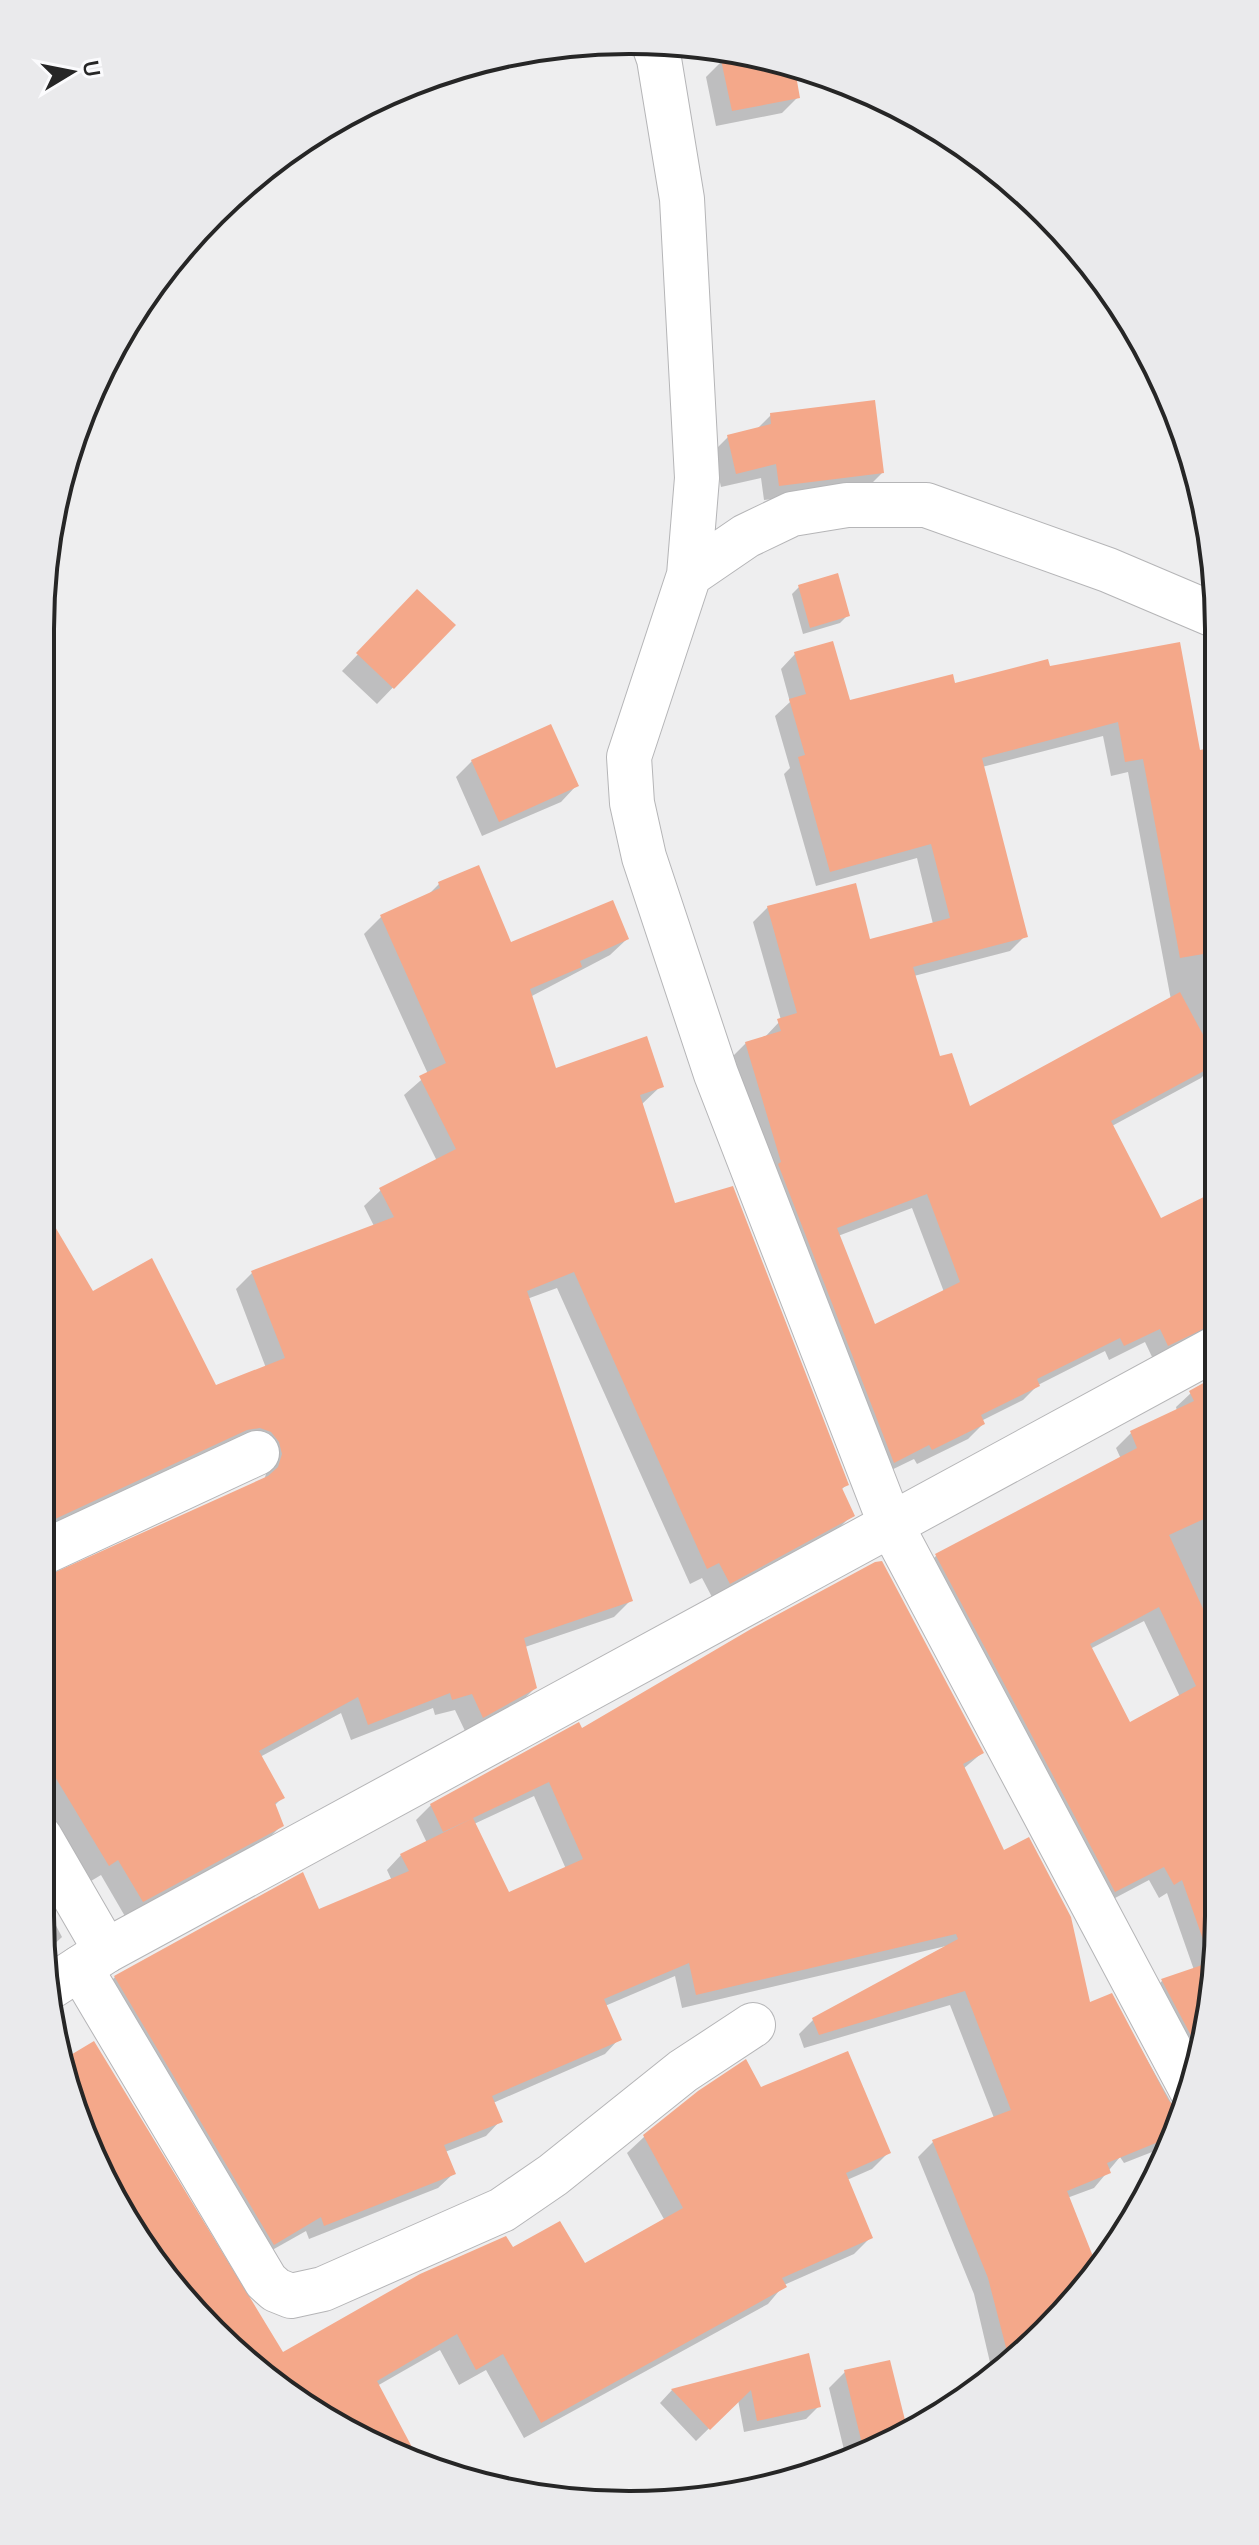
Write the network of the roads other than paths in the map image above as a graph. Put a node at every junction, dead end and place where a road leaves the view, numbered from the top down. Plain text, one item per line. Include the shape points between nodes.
1 (657, 55) edge
2 (689, 575) junction
3 (1204, 611) edge
4 (1205, 1354) edge
5 (257, 1453) dead end
6 (890, 1523) junction
7 (54, 1547) edge
8 (54, 1884) edge
9 (79, 1968) edge
10 (753, 2025) dead end
11 (1182, 2073) edge

1 - 2 street via 682,199 697,478
2 - 3 street via 746,536 792,514 847,505 926,505
2 - 6 street via 629,757 632,803 644,857 716,1074
4 - 6 street
5 - 7 street
6 - 9 street
6 - 11 street
8 - 9 street
9 - 10 street via 266,2281 291,2296 323,2289 502,2210 683,2071

